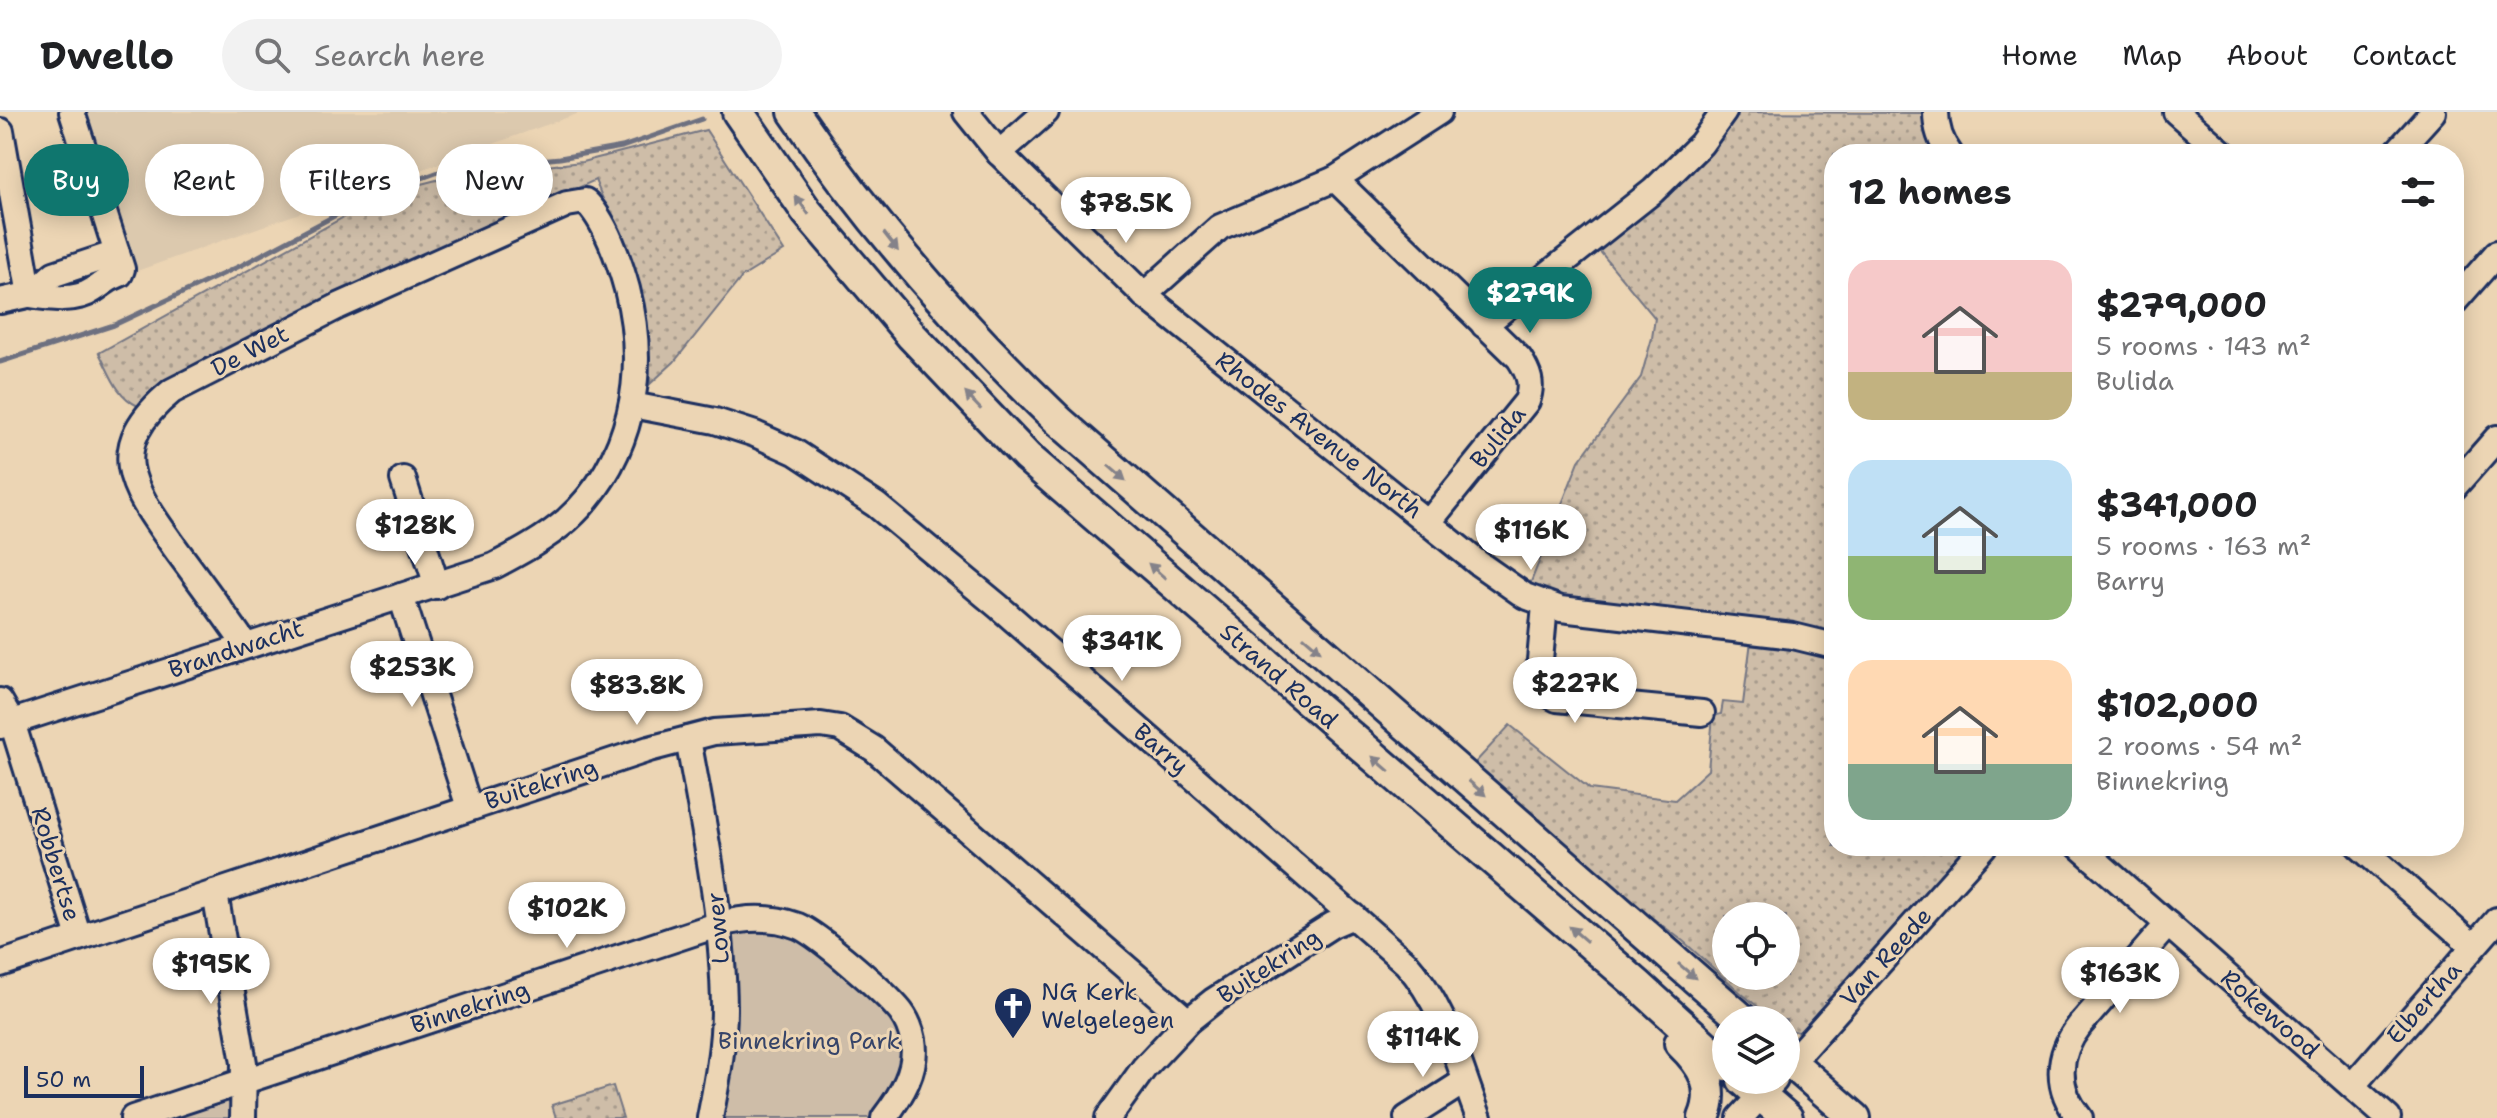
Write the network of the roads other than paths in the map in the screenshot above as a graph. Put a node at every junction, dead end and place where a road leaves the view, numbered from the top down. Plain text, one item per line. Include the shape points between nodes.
1 (72, 112) edge
2 (738, 112) edge
3 (794, 112) edge
4 (966, 112) edge
5 (1046, 112) edge
6 (1439, 112) edge
7 (1724, 112) edge
8 (1936, 112) edge
9 (2176, 112) edge
10 (2433, 112) edge
11 (1, 131) edge
12 (1943, 144) edge
13 (2213, 144) edge
14 (2404, 144) edge
15 (999, 153) junction
16 (1335, 179) junction
17 (601, 222) joint
18 (2497, 253) edge
19 (2464, 291) edge
20 (30, 295) junction
21 (1144, 295) junction
22 (0, 301) edge
23 (1484, 325) junction
24 (632, 405) junction
25 (2497, 438) edge
26 (2464, 476) edge
27 (403, 479) dead end
28 (1429, 522) junction
29 (437, 586) junction
30 (401, 596) junction
31 (1545, 605) junction
32 (1824, 644) edge
33 (246, 646) junction
34 (1702, 713) dead end
35 (4, 716) edge
36 (688, 739) junction
37 (469, 807) junction
38 (1975, 856) edge
39 (2090, 856) edge
40 (2370, 856) edge
41 (215, 893) junction
42 (1353, 916) junction
43 (2497, 920) edge
44 (720, 924) junction
45 (2168, 924) junction
46 (79, 937) junction
47 (2473, 946) junction
48 (0, 964) edge
49 (1637, 984) junction
50 (1727, 1006) edge
51 (1188, 1021) junction
52 (1800, 1045) edge
53 (1712, 1052) edge
54 (1465, 1081) junction
55 (245, 1082) junction
56 (2352, 1086) junction
57 (1800, 1088) edge
58 (1758, 1094) edge
59 (1779, 1094) edge
60 (133, 1118) edge
61 (243, 1118) edge
62 (710, 1118) edge
63 (884, 1118) edge
64 (1108, 1118) edge
65 (1407, 1118) edge
66 (1479, 1118) edge
67 (1704, 1118) edge
68 (1740, 1118) edge
69 (1787, 1118) edge
70 (1855, 1118) edge
71 (2080, 1118) edge
72 (2388, 1118) edge

1 - 20 street via 122,269 120,274 98,271 92,291 65,298
49 -> 2 main road, Strand Road via 1027,457 912,336 807,212
3 -> 50 main road, Strand Road via 902,256 1059,421
4 - 15 street, Rhodes Avenue North
5 - 15 street
6 - 16 street
7 - 23 street via 1701,144 1653,191
8 - 12 street
9 - 13 street
10 - 14 street
11 - 20 street
15 - 21 street, Rhodes Avenue North
16 - 21 street via 1220,227
16 - 23 street, Bulida
17 - 24 street, Brandwacht via 632,309 637,373
17 - 33 street, De Wet via 585,201 567,204 339,306 172,391 150,409 132,441 140,499
18 - 19 street
20 - 22 street
21 - 28 street, Rhodes Avenue North
23 - 28 street, Bulida via 1519,358 1531,390
24 - 29 street, Brandwacht via 616,451 595,488 567,520 494,566
24 - 42 street, Barry via 755,434 795,452 876,505
25 - 26 street
27 - 29 street
28 - 31 street, Rhodes Avenue North via 1500,580
29 - 30 street, Brandwacht
30 - 33 street, Brandwacht
30 - 37 street
31 - 32 street, Rhodes Avenue North
31 - 34 street via 1539,680 1546,694
33 - 35 street, Brandwacht
35 - 46 street, Robbertse
36 - 37 street, Buitekring
36 - 44 street, Lower
36 - 51 street, Buitekring via 751,728 821,725 856,736
37 - 41 street, Buitekring
38 - 52 street, Van Reede
39 - 45 street, Rokewood
40 - 47 street
41 - 46 street, Buitekring
41 - 55 street
42 - 51 street, Buitekring via 1306,941
42 - 54 street, Barry via 1425,984
43 - 47 street, Elbertha
44 - 55 street, Binnekring
44 - 62 street, Lower via 724,1010
44 - 63 street, Binnekring via 764,918 800,927 900,1011 911,1031 914,1060 897,1102
45 - 56 street, Rokewood
45 - 71 street via 2068,1042 2060,1077
46 - 48 street, Buitekring
47 - 56 street, Elbertha
49 - 53 main road, Strand Road
49 - 67 main road via 1654,1018 1704,1071 1710,1101
51 - 64 street, Buitekring via 1144,1068
54 - 65 street
54 - 66 street, Barry
55 - 60 street, Binnekring
55 - 61 street
56 - 72 street, Rokewood
57 - 70 main road
58 - 68 street, Van Reede
59 - 69 main road

